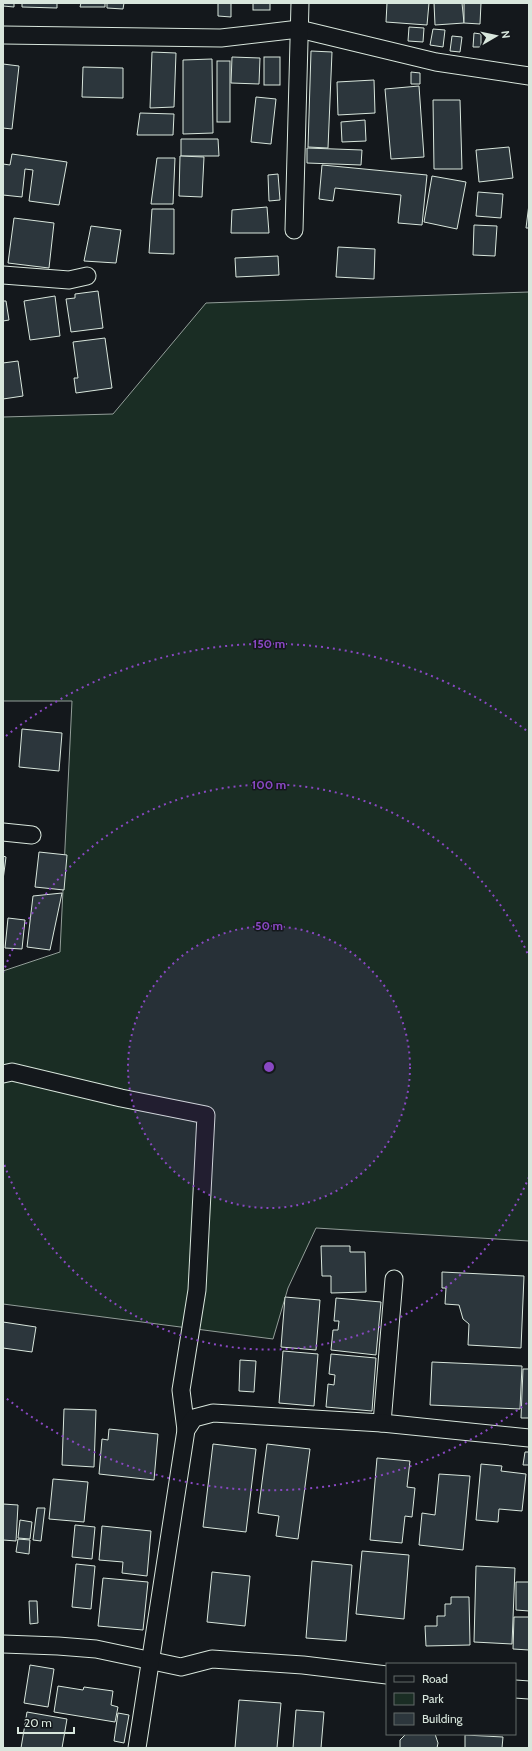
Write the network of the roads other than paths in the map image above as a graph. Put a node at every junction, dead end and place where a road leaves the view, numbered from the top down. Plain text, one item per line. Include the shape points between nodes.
1 (300, 3) edge
2 (299, 29) junction
3 (3, 35) edge
4 (529, 76) edge
5 (294, 230) dead end
6 (3, 275) edge
7 (87, 276) dead end
8 (3, 832) edge
9 (32, 835) dead end
10 (3, 1074) edge
11 (394, 1280) dead end
12 (382, 1423) junction
13 (186, 1430) junction
14 (529, 1438) edge
15 (3, 1644) edge
16 (152, 1660) junction
17 (386, 1675) edge
18 (516, 1689) edge
19 (529, 1690) edge
20 (137, 1748) edge

1 - 2 street
2 - 3 street via 221,38
2 - 4 street via 436,62
2 - 5 street
6 - 7 street via 69,280
8 - 9 street
10 - 13 street via 12,1072 206,1115 196,1290 181,1390
11 - 12 street
12 - 13 street via 213,1413 194,1418
12 - 14 street
13 - 16 street
15 - 16 street via 96,1649
16 - 17 street via 181,1667 212,1659 303,1665
16 - 20 street
18 - 19 street

